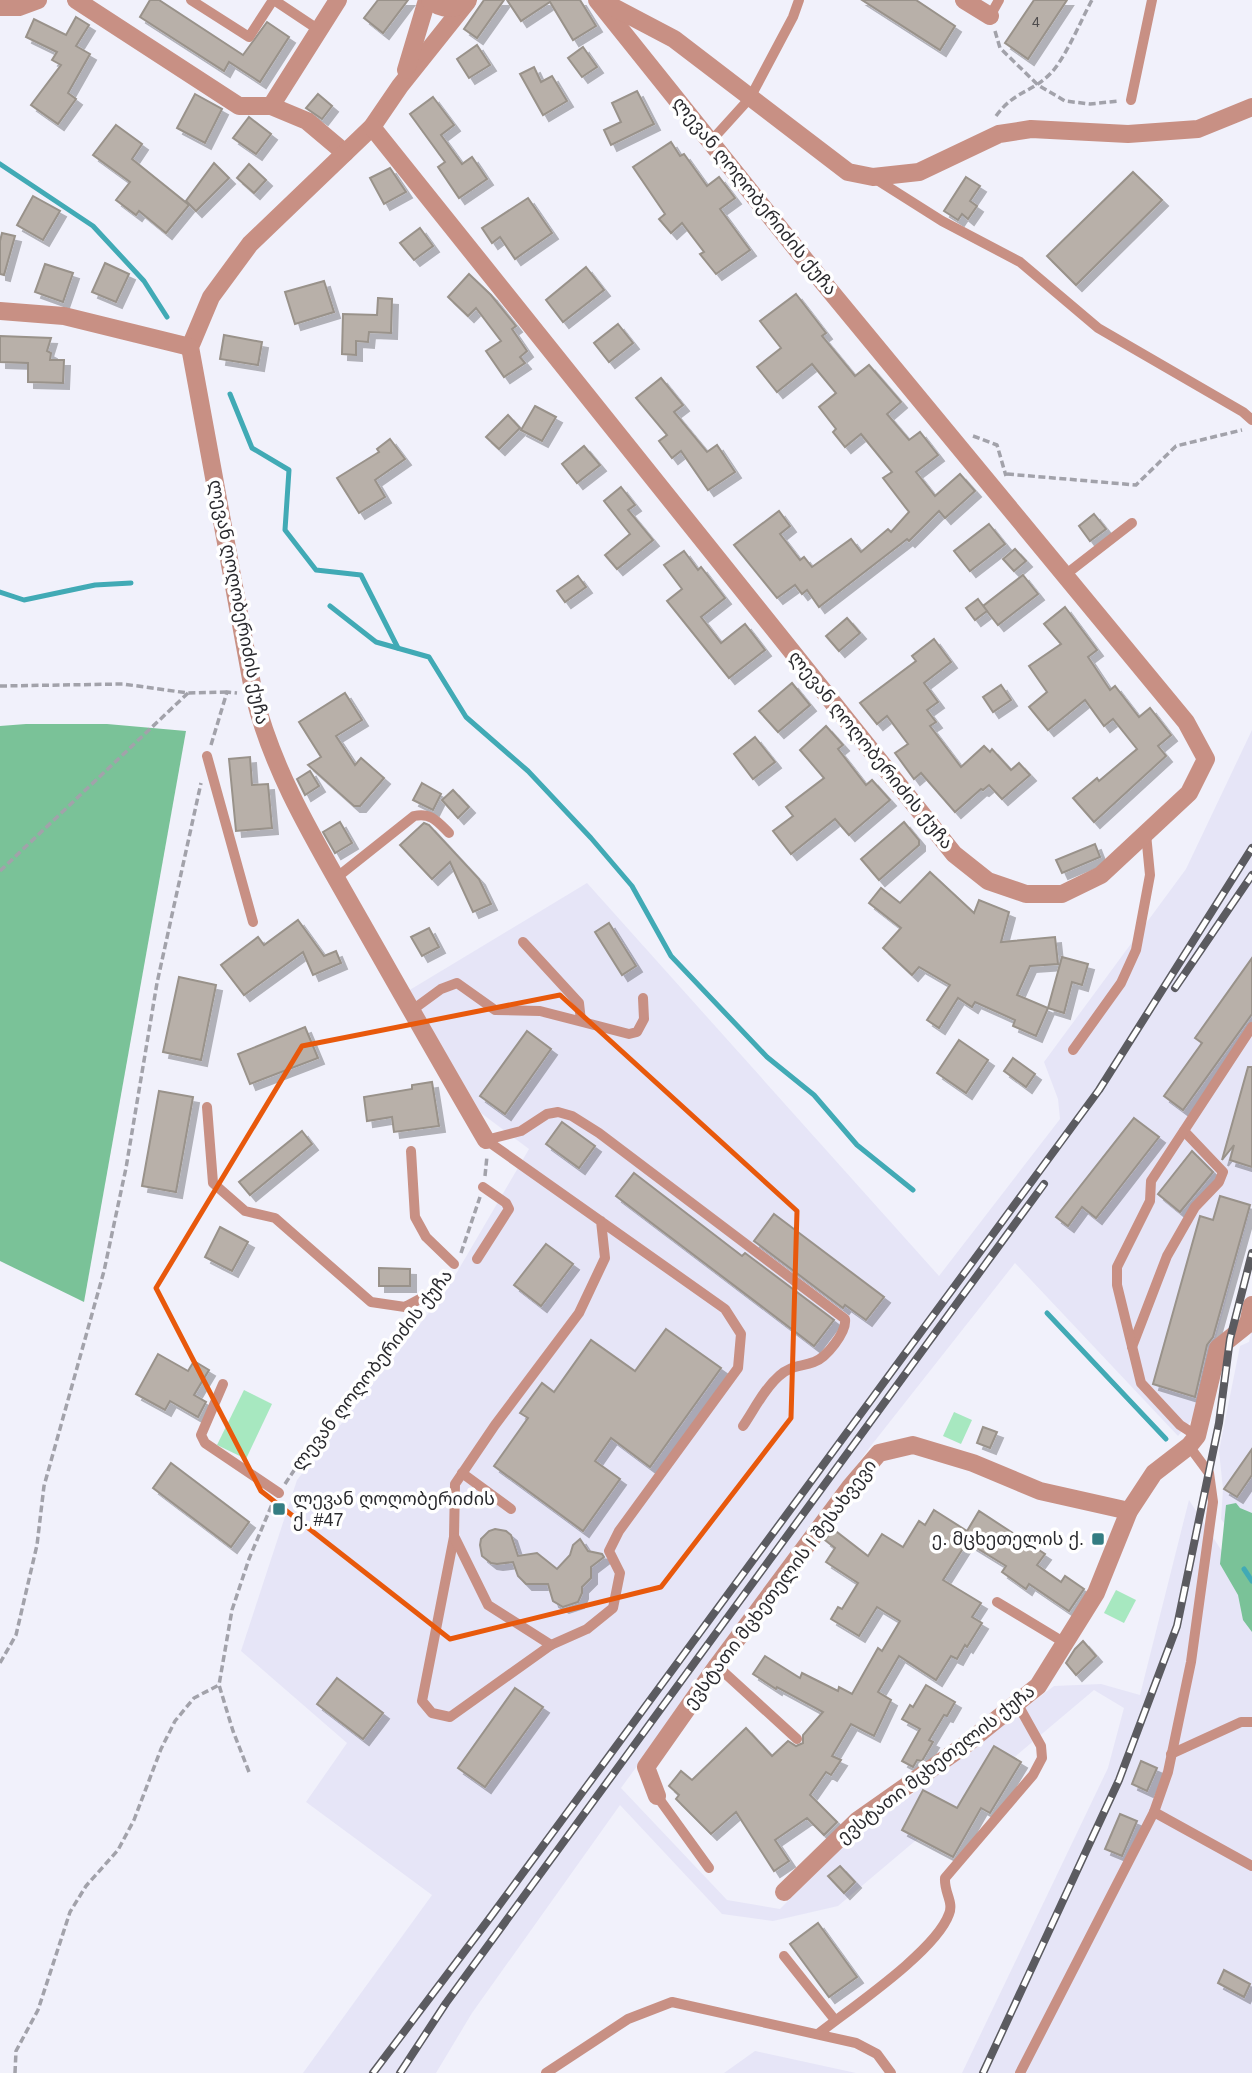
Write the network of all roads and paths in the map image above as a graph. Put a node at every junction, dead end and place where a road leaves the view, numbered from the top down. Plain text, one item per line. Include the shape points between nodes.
1 (38, 0) edge
2 (76, 0) edge
3 (191, 0) edge
4 (273, 0) edge
5 (338, 0) edge
6 (429, 0) edge
7 (598, 0) edge
8 (799, 0) edge
9 (964, 0) edge
10 (1092, 0) edge
11 (1152, 0) edge
12 (468, 1) edge
13 (0, 7) edge
14 (994, 8) edge
15 (319, 30) junction
16 (1038, 85) junction
17 (400, 86) junction
18 (750, 98) junction
19 (1131, 100) joint
20 (271, 106) junction
21 (1252, 107) edge
22 (372, 127) junction
23 (710, 141) junction
24 (978, 143) junction
25 (345, 153) junction
26 (873, 177) junction
27 (0, 311) edge
28 (190, 346) junction
29 (1252, 420) edge
30 (1252, 427) edge
31 (1007, 474) dead end
32 (1132, 523) dead end
33 (1065, 575) junction
34 (0, 686) edge
35 (227, 692) junction
36 (188, 693) junction
37 (254, 695) junction
38 (207, 756) junction
39 (450, 833) dead end
40 (1146, 833) junction
41 (0, 871) edge
42 (336, 878) junction
43 (253, 922) dead end
44 (523, 942) dead end
45 (643, 998) dead end
46 (411, 1011) junction
47 (581, 1021) junction
48 (1252, 1027) edge
49 (1073, 1050) dead end
50 (207, 1107) dead end
51 (1184, 1131) junction
52 (486, 1140) junction
53 (411, 1151) dead end
54 (483, 1187) junction
55 (601, 1221) junction
56 (477, 1259) dead end
57 (454, 1264) joint
58 (435, 1291) joint
59 (1252, 1305) edge
60 (1250, 1325) edge
61 (1132, 1347) junction
62 (223, 1384) dead end
63 (743, 1426) dead end
64 (1193, 1441) junction
65 (463, 1473) junction
66 (279, 1493) junction
67 (511, 1509) dead end
68 (1129, 1511) junction
69 (454, 1537) junction
70 (996, 1602) dead end
71 (1065, 1643) junction
72 (551, 1645) junction
73 (0, 1663) edge
74 (717, 1666) junction
75 (219, 1685) junction
76 (1017, 1703) junction
77 (1252, 1722) edge
78 (797, 1739) dead end
79 (1171, 1754) junction
80 (249, 1772) dead end
81 (657, 1796) joint
82 (1154, 1812) junction
83 (1252, 1866) edge
84 (709, 1868) dead end
85 (784, 1892) dead end
86 (784, 1956) dead end
87 (835, 2020) junction
88 (818, 2034) junction
89 (15, 2073) edge
90 (546, 2073) edge
91 (891, 2073) edge
92 (1020, 2073) edge

1 - 13 street
2 - 20 street via 239,106
3 - 4 lane via 249,37
4 - 15 lane
5 - 15 street
6 - 12 street via 451,9
6 - 17 street
7 - 18 street via 674,39
7 - 23 street, ლევან ღოღობერიძის ქუჩა
8 - 18 lane
9 - 14 street
10 - 16 path via 1054,70
11 - 19 lane
12 - 17 street
14 - 16 path via 1000,48
15 - 20 street
16 - 19 path via 1065,101
16 - 24 path via 1005,104
17 - 22 street
18 - 23 lane
18 - 26 street via 849,172
20 - 25 street via 307,121
21 - 24 street via 1198,129 1128,134 1031,129
22 - 25 street
22 - 40 street, ლევან ღოღობერიძის ქუჩა via 954,854 988,881 1026,894 1062,894 1101,875
23 - 33 street, ლევან ღოღობერიძის ქუჩა
24 - 26 street via 919,172
25 - 28 street via 250,244 211,297
26 - 29 lane via 942,221 1020,262 1098,328
27 - 28 street via 64,316
28 - 37 street, ლევან ღოღობერიძის ქუჩა
30 - 31 path via 1176,446 1136,485
32 - 33 lane
33 - 40 street, ლევან ღოღობერიძის ქუჩა via 1186,722 1206,759 1189,793
34 - 36 path via 123,684
35 - 36 path
35 - 37 path
35 - 38 path
36 - 41 path
37 - 42 street, ლევან ღოღობერიძის ქუჩა via 285,783
38 - 43 lane
38 - 73 path via 157,983 104,1271 44,1486 37,1545 16,1635
39 - 42 lane via 433,817 414,816
40 - 49 lane via 1150,875 1136,950 1121,983
42 - 46 street, ლევან ღოღობერიძის ქუჩა
44 - 47 lane via 579,1003
45 - 47 lane via 644,1019 637,1032 629,1034
46 - 47 lane via 457,983 495,1010 540,1011
46 - 52 street, ლევან ღოღობერიძის ქუჩა
48 - 51 lane
50 - 58 lane via 213,1183 245,1211 275,1218 371,1302 405,1307
51 - 61 lane via 1151,1181 1150,1201 1117,1266
51 - 61 lane via 1223,1172 1195,1207 1167,1256
52 - 54 path, ლევან ღოღობერიძის ქუჩა
52 - 55 lane
52 - 63 lane via 521,1130 547,1114 572,1116 845,1320 841,1338 817,1362 790,1367 777,1378
53 - 57 lane via 415,1217 426,1237
54 - 56 lane via 509,1209
54 - 57 path, ლევან ღოღობერიძის ქუჩა
55 - 65 lane via 605,1258 579,1313
55 - 72 lane via 725,1309 741,1334 738,1368 619,1531 609,1551 621,1573 613,1608 587,1629
58 - 66 path, ლევან ღოღობერიძის ქუჩა
59 - 60 street
60 - 64 street via 1219,1348
61 - 64 lane via 1141,1383
62 - 66 lane via 201,1435 205,1443
64 - 68 street, ევსტათი მცხეთელის ქუჩა via 1154,1472
64 - 79 lane via 1209,1473 1213,1502 1191,1662
65 - 67 lane
65 - 69 lane via 455,1484
66 - 75 path, ლევან ღოღობერიძის ქუჩა via 232,1610
68 - 71 street, ევსტათი მცხეთელის ქუჩა via 1096,1593
68 - 74 street, ევსტათი მცხეთელის I შესახვევი via 1041,1491 913,1445 879,1453
69 - 72 lane via 488,1605
69 - 72 lane via 422,1702 432,1713 450,1717
70 - 71 lane
71 - 76 street, ევსტათი მცხეთელის ქუჩა via 1038,1686
74 - 78 lane
74 - 81 street, ევსტათი მცხეთელის I შესახვევი via 646,1767
75 - 80 path, ლევან ღოღობერიძის ქუჩა
75 - 89 path via 194,1698 175,1721 118,1850 86,1886 71,1912 38,2010 16,2051
76 - 85 street, ევსტათი მცხეთელის ქუჩა via 858,1820
76 - 87 lane via 1041,1746 1042,1758 1033,1775 945,1878 950,1914 938,1933 920,1954
77 - 79 lane via 1241,1722
79 - 82 lane
81 - 84 lane
82 - 83 lane
82 - 92 lane
86 - 87 lane
87 - 88 lane
88 - 90 lane via 672,2002 628,2019
88 - 91 lane via 856,2043 877,2054

